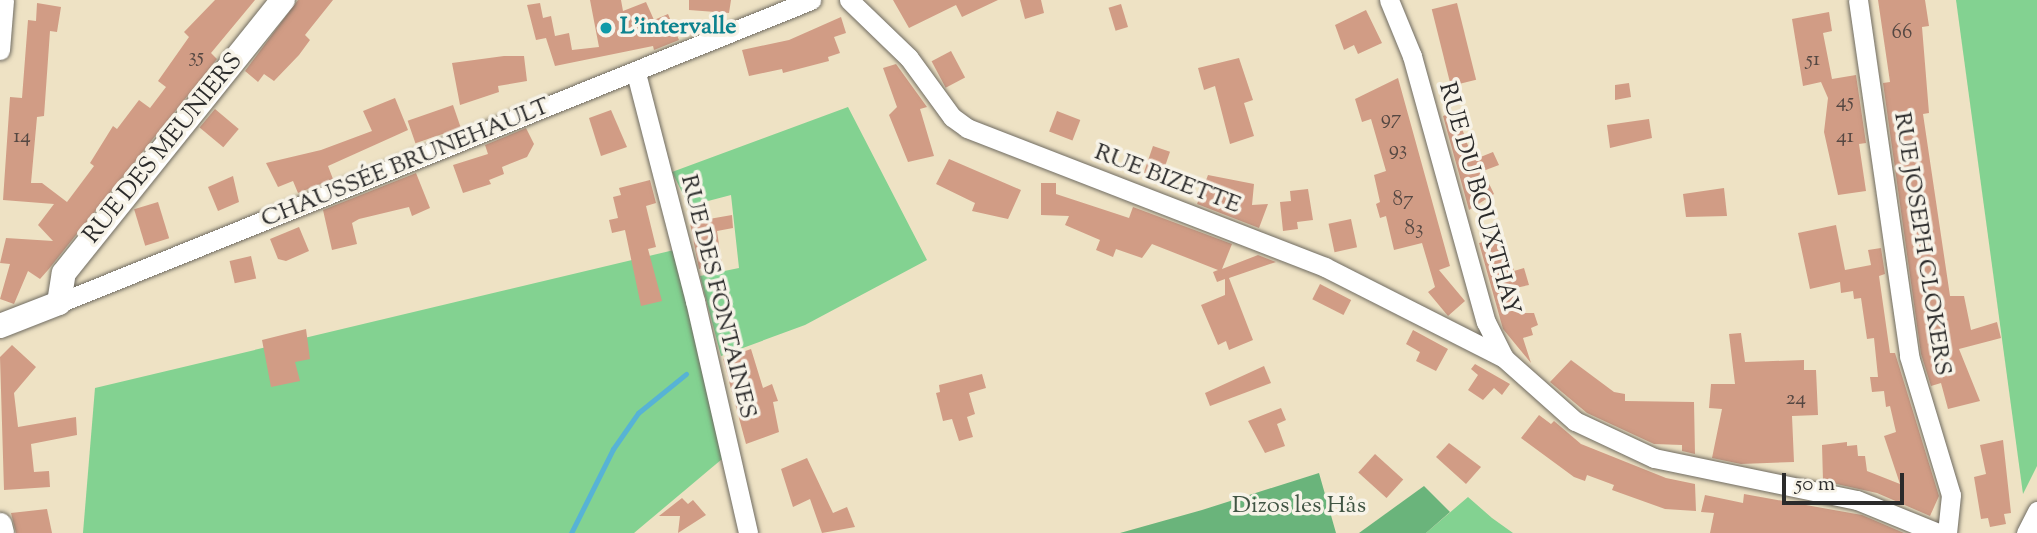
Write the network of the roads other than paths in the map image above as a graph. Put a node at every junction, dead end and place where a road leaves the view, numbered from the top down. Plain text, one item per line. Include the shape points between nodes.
1 (4, 0) edge
2 (282, 0) edge
3 (849, 0) edge
4 (1389, 0) edge
5 (1858, 0) edge
6 (799, 2) edge
7 (0, 50) edge
8 (636, 73) junction
9 (59, 303) junction
10 (0, 326) edge
11 (1504, 358) junction
12 (2037, 511) edge
13 (0, 525) edge
14 (2, 533) edge
15 (748, 533) edge
16 (1938, 533) edge
17 (1947, 533) edge
18 (2026, 533) edge

1 - 7 street
2 - 9 street, RUE DES MEUNIERS via 64,273
3 - 11 street, RUE BIZETTE via 909,58 952,117 967,128 1325,267
4 - 11 street, RUE DU BOUXTHAY via 1412,56 1486,322
5 - 17 street, RUE JOSEPH CLOKERS via 1909,356 1951,495
6 - 8 street, CHAUSSÉE BRUNEHAULT
8 - 9 street, CHAUSSÉE BRUNEHAULT
8 - 15 street, RUE DES FONTAINES
9 - 10 street, CHAUSSÉE BRUNEHAULT
11 - 16 street, RUE DU BOUXTHAY via 1575,421 1654,458 1857,500
12 - 18 street
13 - 14 street

